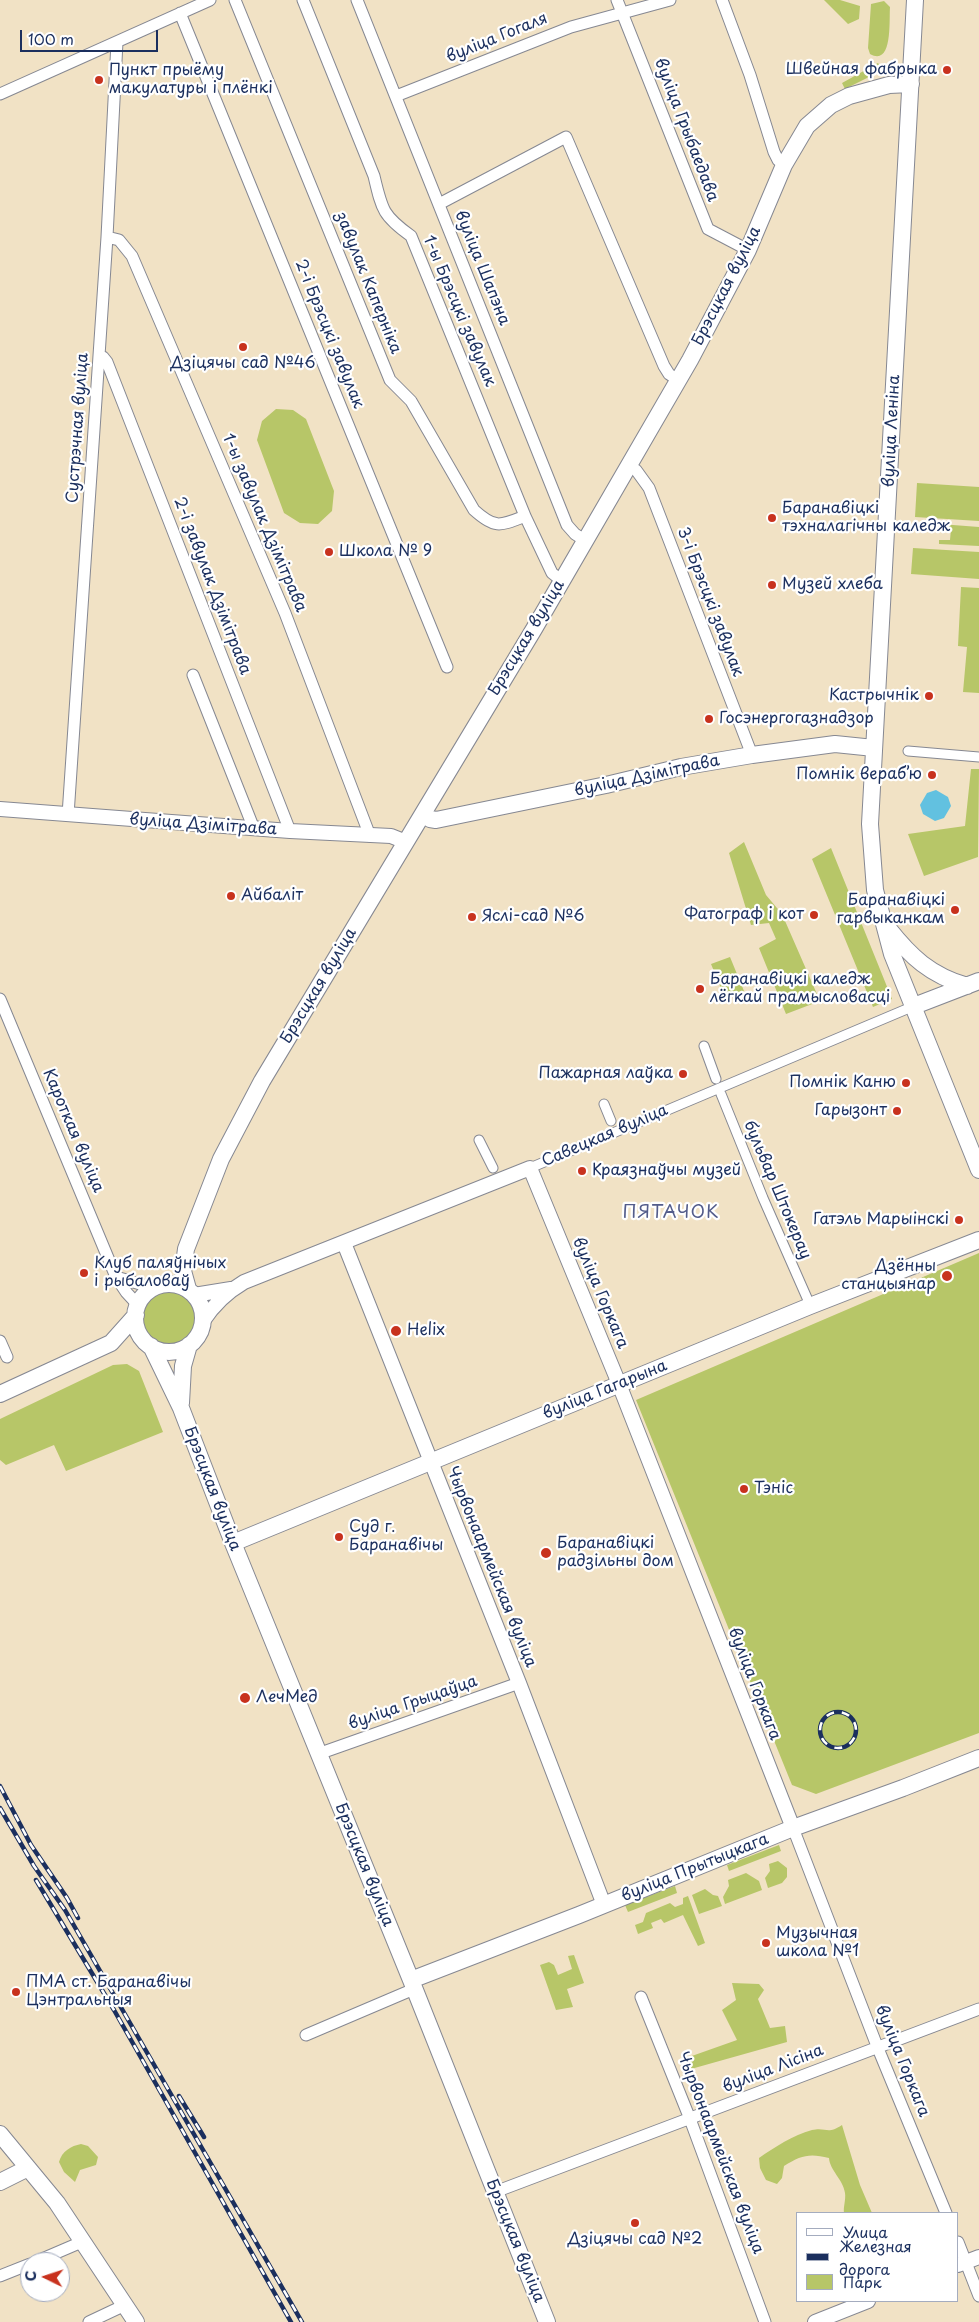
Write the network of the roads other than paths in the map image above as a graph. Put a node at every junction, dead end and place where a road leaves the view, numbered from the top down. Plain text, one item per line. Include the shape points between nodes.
1 (210, 0) edge
2 (235, 0) edge
3 (303, 0) edge
4 (357, 0) edge
5 (618, 0) edge
6 (670, 0) edge
7 (722, 0) edge
8 (916, 0) edge
9 (180, 12) junction
10 (622, 12) junction
11 (117, 42) junction
12 (911, 84) junction
13 (0, 94) edge
14 (396, 96) junction
15 (784, 165) junction
16 (439, 204) junction
17 (107, 237) junction
18 (748, 250) junction
19 (99, 356) junction
20 (678, 380) junction
21 (628, 467) junction
22 (525, 516) junction
23 (586, 540) junction
24 (562, 581) junction
25 (447, 667) dead end
26 (193, 675) dead end
27 (874, 748) junction
28 (908, 751) dead end
29 (752, 755) junction
30 (979, 757) edge
31 (0, 809) edge
32 (423, 814) junction
33 (68, 816) junction
34 (254, 829) junction
35 (290, 831) junction
36 (370, 836) junction
37 (406, 842) junction
38 (882, 920) junction
39 (973, 984) edge
40 (0, 999) edge
41 (914, 1006) junction
42 (704, 1046) dead end
43 (716, 1079) dead end
44 (721, 1094) dead end
45 (604, 1104) dead end
46 (610, 1121) dead end
47 (479, 1140) dead end
48 (493, 1168) dead end
49 (530, 1168) junction
50 (979, 1170) edge
51 (979, 1240) edge
52 (344, 1243) junction
53 (186, 1248) junction
54 (116, 1276) junction
55 (158, 1286) junction
56 (230, 1289) junction
57 (191, 1292) junction
58 (807, 1298) dead end
59 (137, 1310) junction
60 (203, 1321) junction
61 (0, 1341) edge
62 (111, 1343) junction
63 (149, 1345) junction
64 (189, 1345) junction
65 (7, 1357) dead end
66 (619, 1384) junction
67 (0, 1394) edge
68 (181, 1408) junction
69 (431, 1462) junction
70 (233, 1543) junction
71 (518, 1683) junction
72 (318, 1754) junction
73 (979, 1758) edge
74 (792, 1828) junction
75 (604, 1905) junction
76 (412, 1985) junction
77 (641, 1997) dead end
78 (979, 2009) edge
79 (306, 2035) dead end
80 (877, 2046) junction
81 (690, 2119) junction
82 (0, 2134) edge
83 (28, 2168) junction
84 (0, 2182) edge
85 (496, 2192) junction
86 (946, 2212) edge
87 (84, 2241) junction
88 (959, 2244) edge
89 (58, 2252) edge
90 (968, 2261) edge
91 (20, 2268) edge
92 (0, 2276) edge
93 (979, 2296) edge
94 (865, 2302) edge
95 (125, 2305) junction
96 (90, 2322) edge
97 (136, 2322) edge
98 (547, 2322) edge
99 (765, 2322) edge
100 (815, 2322) edge

1 - 9 street
2 - 22 street, завулак Каперніка via 390,380 411,401 474,510 488,522 503,525
3 - 22 street, 1-ы Брэсцкі завулак via 374,176 381,206 391,222 411,236
4 - 14 street, вуліца Шапэна
5 - 10 street, вуліца Грыбаедава
6 - 10 street, вуліца Гогаля
7 - 15 street via 774,152
8 - 12 main road, вуліца Леніна
9 - 11 street
9 - 25 street, 2-і Брэсцкі завулак
10 - 14 street, вуліца Гогаля via 571,27
10 - 18 street, вуліца Грыбаедава via 708,229
11 - 13 street
11 - 17 street, Сустрэчная вуліца
12 - 15 main road, Брэсцкая вуліца via 868,90 831,105 806,126
12 - 27 main road, вуліца Леніна
14 - 16 street, вуліца Шапэна
15 - 18 main road, Брэсцкая вуліца
16 - 20 street via 566,137 664,366
16 - 23 street, вуліца Шапэна via 567,525
17 - 19 street, Сустрэчная вуліца
17 - 36 street, 1-ы завулак Дзімітрава via 119,240 132,256 285,613
18 - 20 main road, Брэсцкая вуліца
19 - 33 street, Сустрэчная вуліца
19 - 35 street, 2-і завулак Дзімітрава via 107,362
20 - 21 main road, Брэсцкая вуліца
21 - 23 main road, Брэсцкая вуліца
21 - 29 street, 3-і Брэсцкі завулак via 636,470 649,488
22 - 24 street, 1-ы Брэсцкі завулак via 552,573
23 - 24 main road, Брэсцкая вуліца
24 - 32 main road, Брэсцкая вуліца
26 - 34 street
27 - 29 main road, вуліца Дзімітрава via 835,744
27 - 38 main road, вуліца Леніна via 871,850
28 - 30 street
29 - 32 main road, вуліца Дзімітрава via 681,767 436,820
31 - 33 street, вуліца Дзімітрава
32 - 37 main road, Брэсцкая вуліца
33 - 34 street, вуліца Дзімітрава
34 - 35 street, вуліца Дзімітрава
35 - 36 street, вуліца Дзімітрава
36 - 37 street, вуліца Дзімітрава via 391,836
37 - 53 main road, Брэсцкая вуліца via 262,1081 221,1159
38 - 39 main road via 923,966 946,980
38 - 41 main road, вуліца Леніна
39 - 41 main road, Савецкая вуліца
40 - 54 street, Кароткая вуліца
41 - 49 street, Савецкая вуліца
41 - 50 main road, вуліца Леніна
42 - 43 street
44 - 58 street, бульвар Штокерау
45 - 46 street
47 - 48 street
49 - 52 street, Савецкая вуліца
49 - 66 street, вуліца Горкага
51 - 66 main road, вуліца Гагарына
52 - 56 street, Савецкая вуліца
52 - 69 street, Чырвонаармейская вуліца
53 - 55 main road, Брэсцкая вуліца
53 - 57 main road, Брэсцкая вуліца via 183,1265
54 - 55 street
54 - 59 street, Кароткая вуліца
55 - 57 main road via 180,1286
55 - 59 main road via 144,1295
56 - 57 street, Савецкая вуліца
56 - 60 street, Савецкая вуліца
57 - 60 main road via 201,1307
59 - 62 main road
59 - 63 main road via 138,1331
60 - 64 main road via 196,1338
61 - 65 street
62 - 63 main road
62 - 67 main road
63 - 64 main road via 170,1352
63 - 68 main road, Брэсцкая вуліца
64 - 68 main road, Брэсцкая вуліца via 183,1366
66 - 69 main road, вуліца Гагарына
66 - 74 street, вуліца Горкага
68 - 70 main road, Брэсцкая вуліца
69 - 70 main road, вуліца Гагарына
69 - 71 street, Чырвонаармейская вуліца
70 - 72 main road, Брэсцкая вуліца
71 - 72 street, вуліца Грыцаўца
71 - 75 street, Чырвонаармейская вуліца
72 - 76 main road, Брэсцкая вуліца
73 - 74 main road, вуліца Прытыцкага
74 - 75 main road, вуліца Прытыцкага
74 - 80 street, вуліца Горкага
75 - 76 main road, вуліца Прытыцкага
76 - 79 street, вуліца Прытыцкага
76 - 85 main road, Брэсцкая вуліца
77 - 81 street, Чырвонаармейская вуліца
78 - 80 street, вуліца Лісіна
80 - 81 street, вуліца Лісіна
80 - 86 street, вуліца Горкага
81 - 85 street, вуліца Лісіна
81 - 99 street, Чырвонаармейская вуліца
82 - 83 main road
83 - 84 main road
83 - 87 main road
85 - 98 main road, Брэсцкая вуліца
87 - 89 street
87 - 95 main road
88 - 90 street
90 - 93 street
91 - 92 street
94 - 100 street
95 - 96 street
95 - 97 main road

